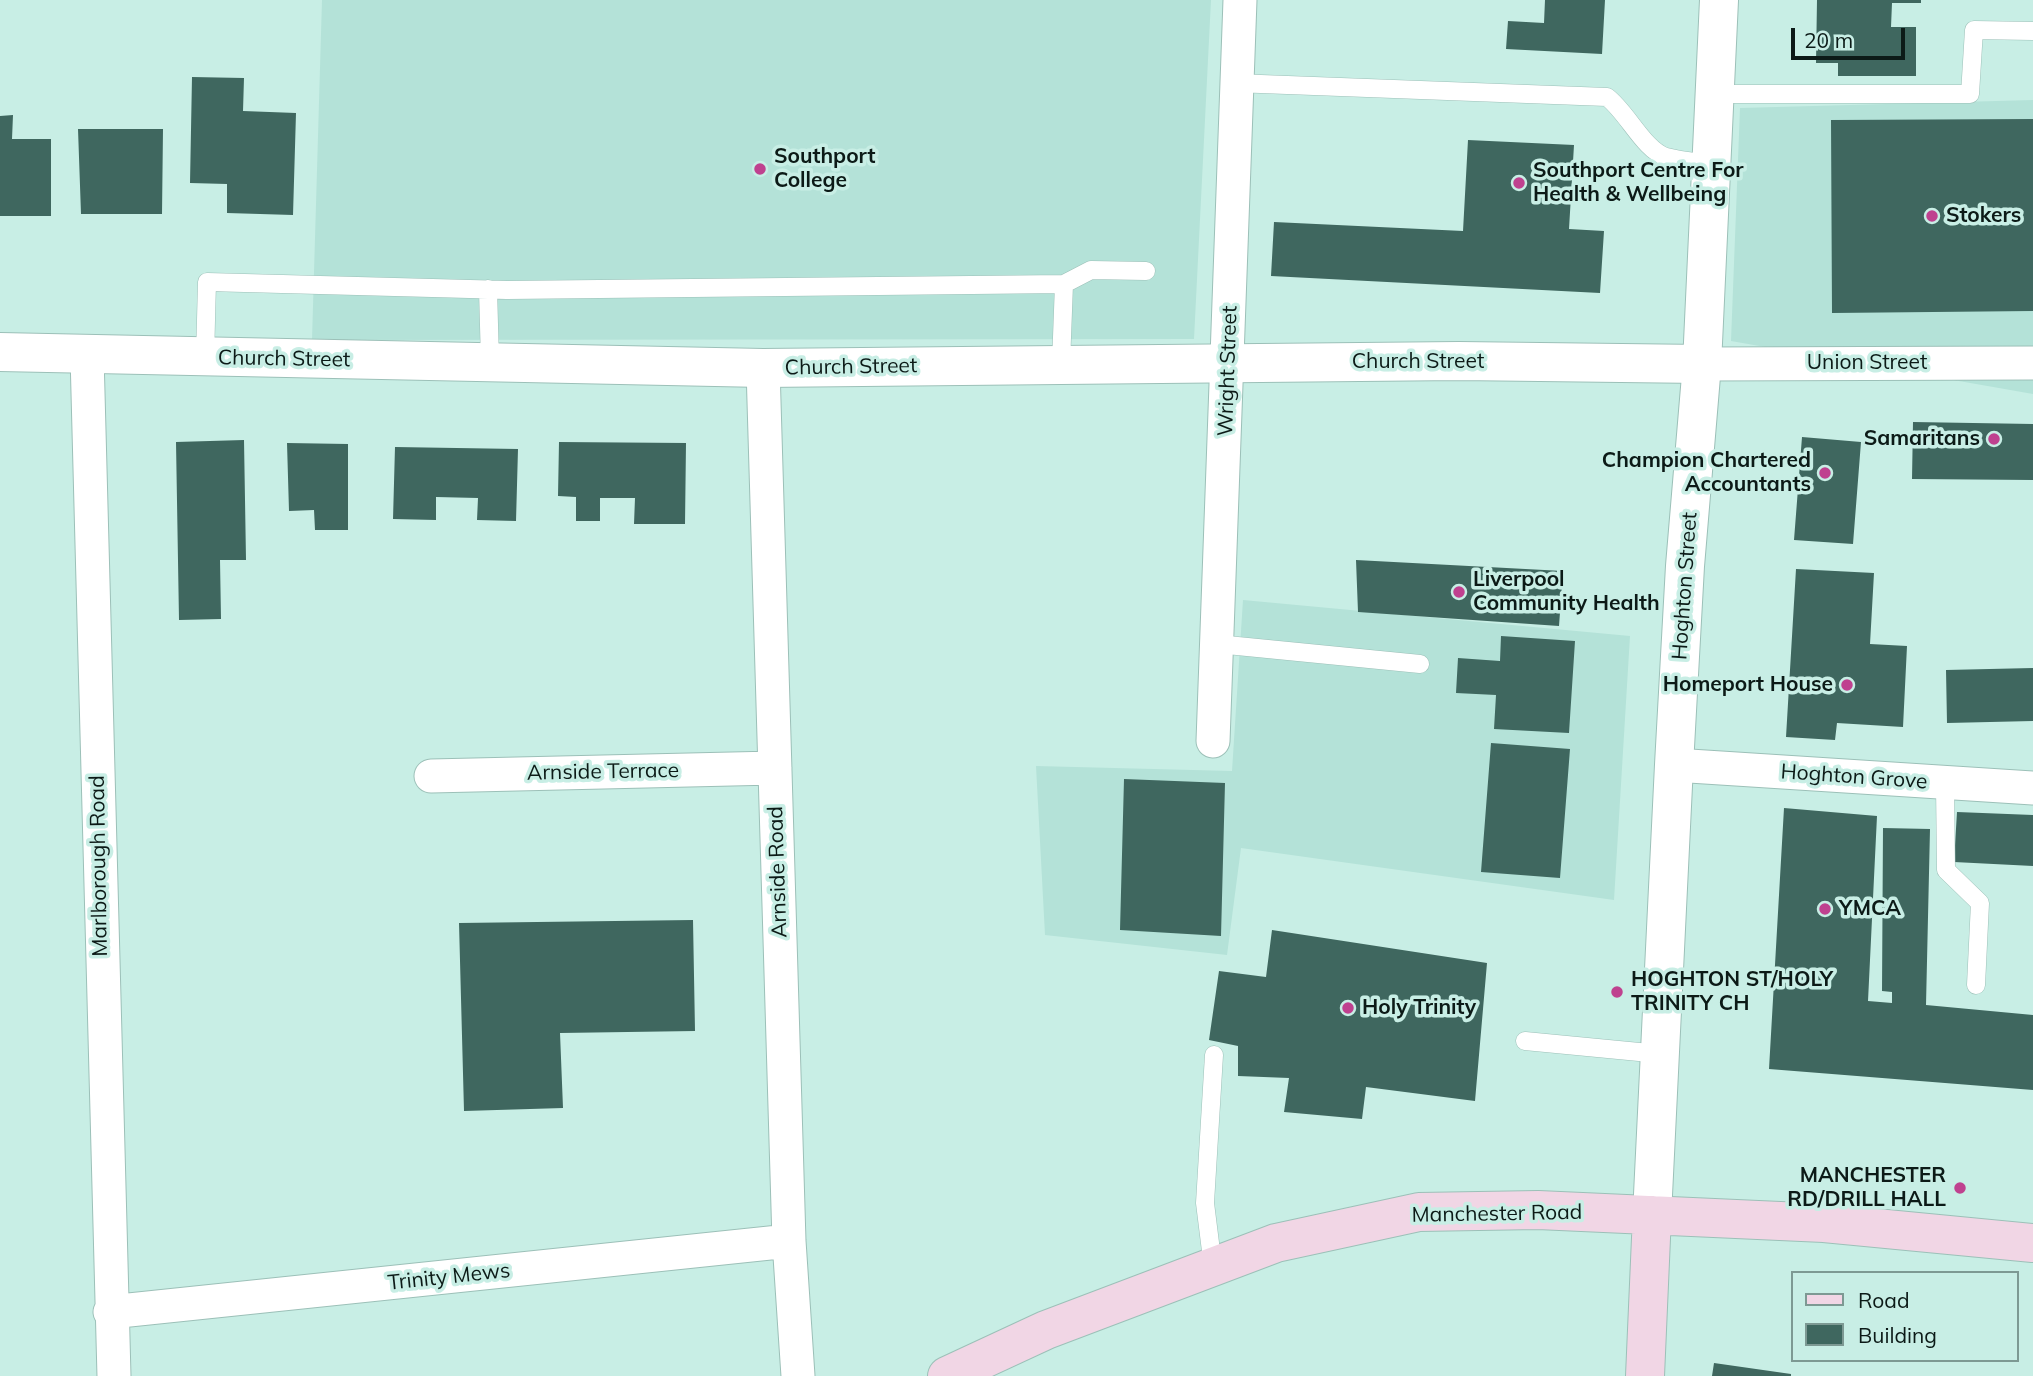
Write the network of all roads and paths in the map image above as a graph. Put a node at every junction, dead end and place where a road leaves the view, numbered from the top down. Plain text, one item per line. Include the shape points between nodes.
1 (1240, 0) edge
2 (1719, 0) edge
3 (2033, 31) edge
4 (1234, 83) junction
5 (1715, 94) junction
6 (1710, 164) junction
7 (1146, 271) dead end
8 (1064, 284) junction
9 (488, 289) junction
10 (0, 352) edge
11 (87, 355) junction
12 (205, 358) junction
13 (490, 361) junction
14 (1229, 363) junction
15 (2033, 363) edge
16 (1061, 364) junction
17 (1702, 364) junction
18 (763, 368) junction
19 (1217, 644) junction
20 (1419, 664) dead end
21 (1213, 741) dead end
22 (1674, 765) junction
23 (775, 768) junction
24 (430, 776) dead end
25 (1945, 782) junction
26 (2033, 788) edge
27 (1976, 985) dead end
28 (1525, 1041) dead end
29 (1660, 1054) junction
30 (1214, 1055) dead end
31 (1652, 1214) junction
32 (789, 1241) junction
33 (2033, 1243) edge
34 (1213, 1267) junction
35 (110, 1312) junction
36 (114, 1376) edge
37 (798, 1376) edge
38 (947, 1376) edge
39 (1645, 1376) edge

1 - 4 street, Wright Street
2 - 5 street, Hoghton Street
3 - 5 lane via 1974,30 1970,94
4 - 6 lane via 1607,96 1623,108 1650,148 1664,156
4 - 14 street, Wright Street
5 - 6 street, Hoghton Street
6 - 17 street, Hoghton Street
7 - 8 lane via 1091,270
8 - 9 lane
8 - 16 lane
9 - 12 lane via 207,282
9 - 13 lane
10 - 11 street, Church Street
11 - 12 street, Church Street
11 - 35 street, Marlborough Road
12 - 13 street, Church Street
13 - 18 street, Church Street
14 - 16 street, Church Street
14 - 17 street, Church Street
14 - 19 street, Wright Street
15 - 17 street, Union Street
16 - 18 street, Church Street
17 - 22 street, Hoghton Street
18 - 23 street, Arnside Road
19 - 20 lane
19 - 21 street, Wright Street
22 - 25 street, Hoghton Grove
22 - 29 street, Hoghton Street
23 - 24 street, Arnside Terrace
23 - 32 street, Arnside Road
25 - 26 street, Hoghton Grove
25 - 27 lane via 1946,870 1980,904
28 - 29 lane
29 - 31 street, Hoghton Street
30 - 34 lane via 1205,1203
31 - 33 main road, Manchester Road via 1824,1223
31 - 34 main road, Manchester Road via 1419,1212 1276,1243
31 - 39 main road
32 - 35 street, Trinity Mews
32 - 37 street, Arnside Road
34 - 38 main road, Manchester Road via 1046,1330
35 - 36 street, Marlborough Road

